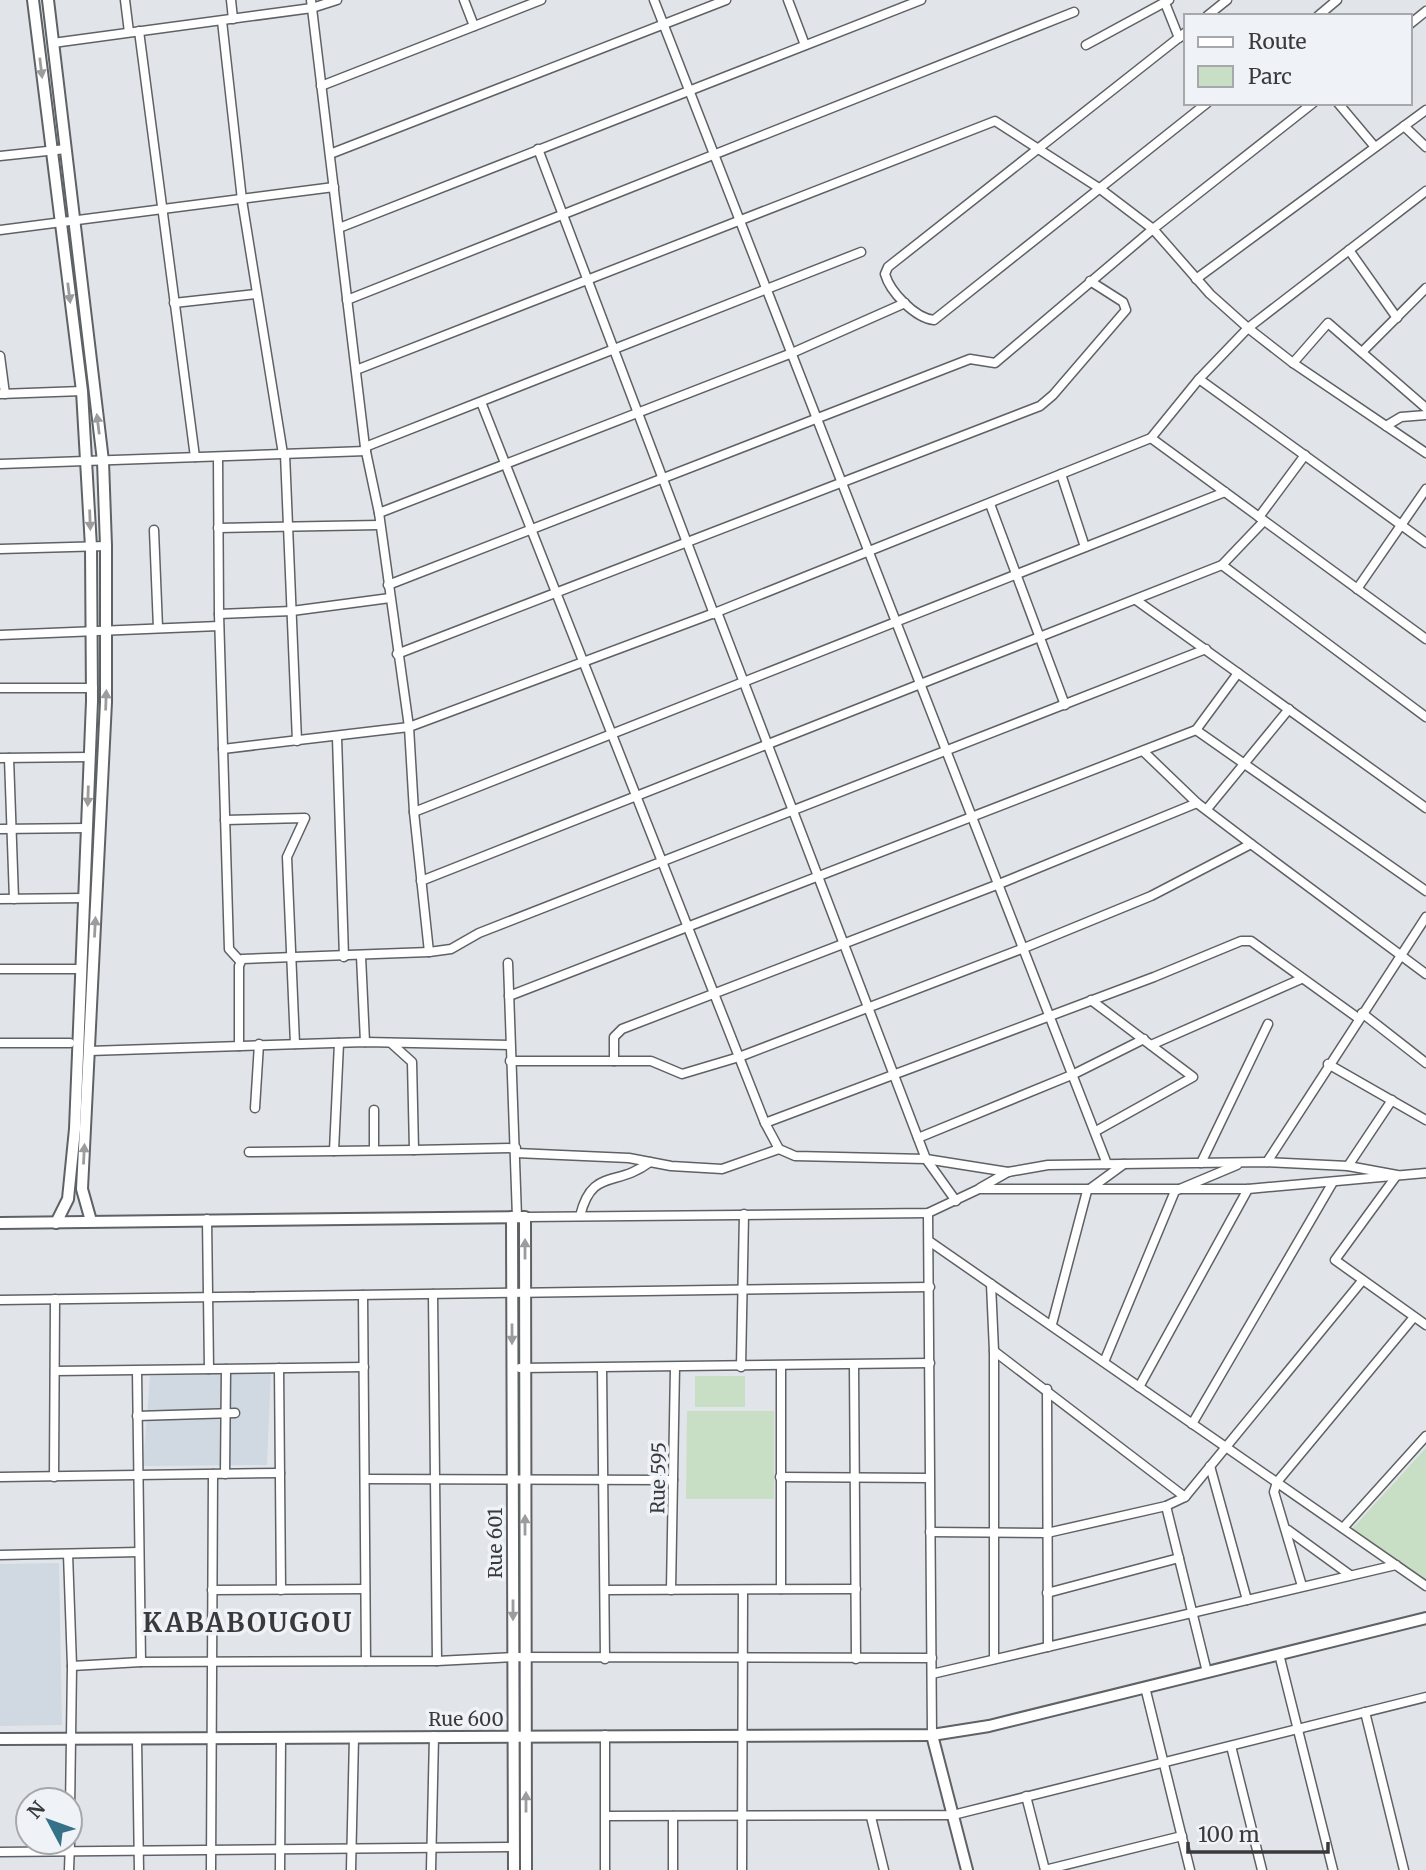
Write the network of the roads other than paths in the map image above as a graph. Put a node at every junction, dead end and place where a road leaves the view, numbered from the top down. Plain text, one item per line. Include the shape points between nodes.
1 (33, 0) edge
2 (48, 0) edge
3 (125, 0) edge
4 (231, 0) edge
5 (337, 0) edge
6 (464, 0) edge
7 (541, 0) edge
8 (654, 0) edge
9 (726, 0) edge
10 (788, 0) edge
11 (920, 0) edge
12 (1227, 0) edge
13 (1337, 0) edge
14 (1167, 2) edge
15 (312, 4) edge
16 (1426, 11) edge
17 (1074, 12) dead end
18 (1210, 14) edge
19 (1320, 14) edge
20 (233, 19) junction
21 (222, 21) junction
22 (1412, 22) edge
23 (664, 24) junction
24 (474, 26) junction
25 (139, 32) junction
26 (129, 33) junction
27 (1183, 35) edge
28 (53, 43) junction
29 (805, 45) junction
30 (1086, 45) dead end
31 (321, 86) junction
32 (689, 89) junction
33 (1204, 105) edge
34 (1310, 105) edge
35 (1340, 105) edge
36 (1426, 110) edge
37 (1404, 126) junction
38 (1426, 146) edge
39 (1375, 147) junction
40 (66, 149) junction
41 (538, 149) junction
42 (1038, 149) junction
43 (52, 151) junction
44 (330, 154) junction
45 (715, 154) junction
46 (0, 156) edge
47 (334, 187) junction
48 (1099, 188) junction
49 (1426, 191) edge
50 (242, 200) junction
51 (162, 211) junction
52 (563, 214) junction
53 (740, 219) junction
54 (74, 220) junction
55 (60, 221) junction
56 (339, 228) junction
57 (1153, 229) junction
58 (0, 230) edge
59 (1349, 250) junction
60 (861, 252) dead end
61 (587, 278) junction
62 (1196, 279) junction
63 (1090, 281) junction
64 (1426, 288) edge
65 (767, 289) junction
66 (256, 294) junction
67 (347, 299) junction
68 (174, 303) junction
69 (905, 303) junction
70 (1397, 318) junction
71 (1248, 328) junction
72 (614, 349) junction
73 (1362, 352) junction
74 (792, 353) junction
75 (0, 356) edge
76 (1293, 363) junction
77 (356, 370) junction
78 (1199, 379) junction
79 (82, 391) junction
80 (2, 394) edge
81 (481, 402) junction
82 (1425, 408) edge
83 (638, 413) junction
84 (818, 418) junction
85 (1385, 426) junction
86 (1152, 438) junction
87 (365, 449) junction
88 (1426, 453) edge
89 (284, 454) junction
90 (1305, 455) junction
91 (195, 457) junction
92 (218, 457) junction
93 (88, 461) junction
94 (103, 461) junction
95 (0, 464) edge
96 (505, 464) junction
97 (1061, 474) junction
98 (662, 478) junction
99 (842, 481) junction
100 (1426, 489) edge
101 (1225, 492) junction
102 (990, 504) junction
103 (379, 513) junction
104 (1262, 519) junction
105 (380, 525) junction
106 (1402, 525) junction
107 (288, 527) junction
108 (218, 528) junction
109 (531, 529) junction
110 (155, 530) dead end
111 (686, 542) junction
112 (1426, 543) edge
113 (106, 546) junction
114 (91, 547) junction
115 (1085, 547) junction
116 (0, 549) edge
117 (870, 551) junction
118 (1222, 565) junction
119 (1016, 575) junction
120 (388, 585) junction
121 (1357, 589) junction
122 (556, 592) junction
123 (390, 598) junction
124 (1136, 600) junction
125 (292, 611) junction
126 (715, 613) junction
127 (219, 614) junction
128 (897, 621) junction
129 (219, 626) junction
130 (158, 628) junction
131 (107, 630) junction
132 (93, 631) junction
133 (0, 635) edge
134 (1040, 638) junction
135 (1426, 639) edge
136 (1206, 649) junction
137 (397, 654) junction
138 (583, 662) junction
139 (1238, 673) junction
140 (744, 682) junction
141 (922, 684) junction
142 (0, 688) edge
143 (93, 688) junction
144 (1065, 705) junction
145 (1289, 709) junction
146 (1426, 717) edge
147 (409, 727) junction
148 (1196, 730) junction
149 (612, 734) junction
150 (337, 737) junction
151 (297, 741) junction
152 (769, 745) junction
153 (223, 749) junction
154 (947, 750) junction
155 (1143, 751) junction
156 (90, 757) junction
157 (4, 758) edge
158 (1245, 765) junction
159 (636, 797) junction
160 (1197, 803) junction
161 (1426, 808) edge
162 (1207, 809) junction
163 (793, 810) junction
164 (414, 812) junction
165 (973, 816) junction
166 (225, 820) junction
167 (87, 828) junction
168 (0, 829) edge
169 (11, 829) junction
170 (1251, 845) junction
171 (662, 862) junction
172 (818, 876) junction
173 (421, 881) junction
174 (999, 884) junction
175 (1426, 891) edge
176 (84, 898) junction
177 (0, 899) edge
178 (14, 899) junction
179 (1426, 917) edge
180 (688, 926) junction
181 (844, 944) junction
182 (1024, 948) junction
183 (429, 952) junction
184 (361, 956) junction
185 (291, 957) junction
186 (344, 957) junction
187 (1399, 957) junction
188 (240, 961) junction
189 (508, 963) dead end
190 (0, 969) edge
191 (81, 969) junction
192 (1426, 974) edge
193 (1301, 979) junction
194 (714, 994) junction
195 (509, 996) junction
196 (1091, 1000) junction
197 (868, 1007) junction
198 (1051, 1016) junction
199 (1360, 1016) junction
200 (1268, 1024) dead end
201 (365, 1042) junction
202 (1148, 1042) junction
203 (0, 1043) edge
204 (339, 1043) junction
205 (391, 1043) junction
206 (69, 1044) dead end
207 (259, 1044) junction
208 (295, 1044) junction
209 (510, 1045) junction
210 (239, 1046) junction
211 (89, 1051) junction
212 (739, 1057) junction
213 (510, 1061) junction
214 (614, 1061) junction
215 (1426, 1063) edge
216 (1328, 1064) junction
217 (894, 1074) junction
218 (1074, 1074) junction
219 (1392, 1100) junction
220 (255, 1108) dead end
221 (374, 1110) dead end
222 (1426, 1120) edge
223 (765, 1123) junction
224 (1096, 1131) junction
225 (918, 1138) junction
226 (779, 1149) junction
227 (374, 1150) junction
228 (414, 1150) junction
229 (516, 1150) junction
230 (334, 1151) junction
231 (249, 1152) dead end
232 (926, 1159) junction
233 (650, 1162) junction
234 (1201, 1163) junction
235 (1241, 1163) junction
236 (1267, 1163) junction
237 (1107, 1164) junction
238 (1124, 1164) junction
239 (1348, 1166) junction
240 (1008, 1172) junction
241 (1426, 1173) edge
242 (1397, 1175) junction
243 (1333, 1182) junction
244 (979, 1189) junction
245 (1248, 1189) junction
246 (1087, 1191) junction
247 (1175, 1191) junction
248 (956, 1201) junction
249 (929, 1213) junction
250 (744, 1214) junction
251 (580, 1216) junction
252 (518, 1217) junction
253 (207, 1219) junction
254 (91, 1221) junction
255 (0, 1223) edge
256 (56, 1223) junction
257 (929, 1241) junction
258 (1362, 1281) junction
259 (991, 1284) junction
260 (930, 1287) junction
261 (743, 1290) junction
262 (512, 1293) junction
263 (525, 1293) junction
264 (433, 1294) junction
265 (363, 1295) junction
266 (208, 1297) junction
267 (55, 1299) junction
268 (0, 1300) edge
269 (1414, 1317) junction
270 (1052, 1324) junction
271 (1426, 1325) edge
272 (994, 1351) junction
273 (1104, 1362) junction
274 (930, 1363) junction
275 (854, 1365) junction
276 (781, 1366) junction
277 (364, 1367) junction
278 (676, 1367) junction
279 (741, 1367) junction
280 (279, 1368) junction
281 (512, 1368) junction
282 (525, 1368) junction
283 (602, 1368) junction
284 (209, 1369) junction
285 (226, 1369) junction
286 (55, 1370) junction
287 (137, 1371) junction
288 (1139, 1387) junction
289 (1047, 1389) junction
290 (224, 1412) junction
291 (235, 1413) dead end
292 (137, 1416) junction
293 (1192, 1423) junction
294 (1426, 1436) edge
295 (1226, 1447) junction
296 (1210, 1466) junction
297 (280, 1473) junction
298 (213, 1474) junction
299 (225, 1474) junction
300 (137, 1475) junction
301 (54, 1476) junction
302 (0, 1477) edge
303 (780, 1477) junction
304 (854, 1478) junction
305 (929, 1478) junction
306 (365, 1479) junction
307 (434, 1479) junction
308 (512, 1479) junction
309 (525, 1480) junction
310 (604, 1480) junction
311 (673, 1480) junction
312 (1277, 1482) junction
313 (1185, 1497) junction
314 (1166, 1506) junction
315 (1343, 1528) junction
316 (1287, 1530) junction
317 (930, 1532) junction
318 (993, 1532) junction
319 (1047, 1533) junction
320 (139, 1552) junction
321 (68, 1554) junction
322 (0, 1555) edge
323 (1179, 1558) junction
324 (1396, 1564) junction
325 (1350, 1575) junction
326 (1302, 1586) junction
327 (1426, 1586) edge
328 (365, 1589) junction
329 (781, 1589) junction
330 (856, 1589) junction
331 (212, 1590) junction
332 (281, 1590) junction
333 (605, 1590) junction
334 (671, 1590) junction
335 (743, 1590) junction
336 (1047, 1593) junction
337 (1247, 1600) junction
338 (1192, 1612) junction
339 (1426, 1618) edge
340 (1048, 1647) junction
341 (1279, 1654) junction
342 (513, 1657) junction
343 (525, 1657) junction
344 (932, 1658) junction
345 (605, 1659) junction
346 (742, 1659) junction
347 (856, 1659) junction
348 (994, 1659) junction
349 (366, 1661) junction
350 (437, 1661) junction
351 (141, 1662) junction
352 (214, 1662) junction
353 (72, 1666) junction
354 (1207, 1672) junction
355 (932, 1674) junction
356 (1145, 1687) junction
357 (1426, 1697) edge
358 (1365, 1712) junction
359 (1298, 1729) junction
360 (742, 1734) junction
361 (604, 1735) junction
362 (932, 1735) junction
363 (434, 1736) junction
364 (513, 1736) junction
365 (526, 1736) junction
366 (281, 1737) junction
367 (354, 1737) junction
368 (212, 1738) junction
369 (71, 1739) junction
370 (137, 1739) junction
371 (0, 1740) edge
372 (1231, 1746) junction
373 (1164, 1762) junction
374 (70, 1786) edge
375 (1026, 1796) junction
376 (953, 1815) junction
377 (606, 1816) junction
378 (673, 1816) junction
379 (870, 1817) junction
380 (742, 1818) junction
381 (1182, 1836) junction
382 (514, 1847) junction
383 (84, 1848) edge
384 (351, 1848) junction
385 (432, 1848) junction
386 (211, 1849) junction
387 (280, 1849) junction
388 (139, 1850) junction
389 (139, 1870) edge
390 (211, 1870) edge
391 (280, 1870) edge
392 (351, 1870) edge
393 (431, 1870) edge
394 (514, 1870) edge
395 (526, 1870) edge
396 (605, 1870) edge
397 (673, 1870) edge
398 (742, 1870) edge
399 (884, 1870) edge
400 (967, 1870) edge
401 (1045, 1870) edge
402 (1190, 1870) edge
403 (1262, 1870) edge
404 (1333, 1870) edge
405 (1404, 1870) edge

1 -> 43 street
2 - 28 street
3 - 26 street
4 - 20 street
5 - 15 street
6 - 24 street
7 - 24 street
8 - 23 street
9 - 23 street
10 - 29 street
11 - 29 street
12 - 18 street
13 - 19 street
14 - 27 street
14 - 30 street
15 - 20 street
15 - 31 street
16 - 22 street
17 - 45 street
20 - 21 street
21 - 25 street
21 - 50 street
23 - 32 street
23 - 44 street
24 - 31 street
25 - 26 street
25 - 51 street
26 - 28 street
27 - 42 street
28 - 40 street
29 - 32 street
31 - 44 street
32 - 41 street
32 - 45 street
33 - 48 street
34 - 57 street
35 - 39 street
36 - 37 street
37 - 38 street
37 - 39 street
39 - 62 street
40 - 43 street
40 - 54 street
41 - 52 street
41 - 56 street
42 - 48 street
42 - 53 street via 993,121
42 - 69 street via 888,267 887,282
43 - 46 street
43 - 55 street
44 - 47 street
45 - 52 street
45 - 53 street
47 - 50 street
47 - 56 street
48 - 57 street
48 - 69 street via 934,320 925,319
49 - 59 street
50 - 51 street
50 - 66 street
51 - 54 street
51 - 68 street
52 - 61 street
52 - 67 street
53 - 61 street
53 - 65 street
54 - 55 street
94 -> 54 street
55 - 58 street
55 -> 79 street
56 - 67 street
57 - 62 street
57 - 63 street
59 - 70 street
59 - 71 street
60 - 65 street
61 - 72 street
61 - 77 street
62 - 71 street
63 - 84 street via 995,363 970,359
63 - 99 street via 1123,302 1126,310 1047,401
64 - 70 street
65 - 72 street
65 - 74 street
66 - 68 street
66 - 89 street
67 - 77 street
68 - 91 street
69 - 74 street
70 - 73 street
71 - 76 street
71 - 78 street
72 - 81 street
72 - 83 street
73 - 76 street via 1328,323
73 - 82 street
74 - 83 street
74 - 84 street
75 - 80 street
76 - 85 street
77 - 87 street
78 - 86 street
78 - 90 street
79 - 80 street
79 - 93 street
81 - 87 street
81 - 96 street
82 - 85 street
83 - 96 street
83 - 98 street
84 - 98 street
84 - 99 street
85 - 88 street
86 - 97 street
86 - 101 street
87 - 89 street
87 - 103 street
89 - 92 street
89 - 107 street
90 - 104 street
90 - 106 street
91 - 92 street
91 - 94 street
92 - 108 street
93 - 94 street
93 - 95 street
93 -> 114 street
94 - 113 street
96 - 103 street
96 - 109 street
97 - 102 street
97 - 115 street
98 - 109 street
98 - 111 street
99 - 111 street
99 - 117 street
100 - 106 street
101 - 104 street
101 - 115 street
102 - 117 street
102 - 119 street
103 - 105 street
104 - 118 street
104 - 121 street
105 - 107 street
105 - 120 street
106 - 112 street
106 - 121 street
107 - 108 street
107 - 125 street
108 - 127 street
109 - 120 street
109 - 122 street
110 - 130 street
111 - 122 street
111 - 126 street
113 - 114 street
113 - 131 street
114 - 116 street
114 - 132 street
115 - 119 street
117 - 126 street
117 - 128 street
118 - 124 street
118 - 146 street
119 - 128 street
119 - 134 street
120 - 123 street
121 - 135 street
122 - 137 street
122 - 138 street
123 - 125 street
123 - 137 street
124 - 134 street
124 - 136 street
125 - 127 street
125 - 151 street
126 - 138 street
126 - 140 street
127 - 129 street
128 - 140 street
128 - 141 street
129 - 130 street
129 - 153 street
130 - 131 street
131 - 132 street
211 -> 131 street
132 - 133 street
132 - 143 street
134 - 141 street
134 - 144 street
136 - 139 street
136 - 144 street
137 - 147 street
138 - 147 street
138 - 149 street
139 - 145 street
139 - 148 street
140 - 149 street
140 - 152 street
141 - 152 street
141 - 154 street
142 - 143 street
143 - 156 street
144 - 154 street
145 - 158 street
145 - 161 street
147 - 150 street
147 - 164 street
148 - 155 street
148 - 158 street
149 - 159 street
149 - 164 street
150 - 151 street
150 - 186 street
151 - 153 street
152 - 159 street
152 - 163 street
153 - 166 street
154 - 163 street
154 - 165 street
155 - 160 street
155 - 165 street
156 - 157 street
156 -> 167 street
157 - 169 street
158 - 162 street
158 - 175 street
159 - 171 street
159 - 173 street
160 - 162 street
160 - 174 street
162 - 170 street
163 - 171 street
163 - 172 street
164 - 173 street
165 - 172 street
165 - 174 street
166 - 185 street via 305,818 287,857
166 - 188 street via 229,949
167 - 169 street
167 - 176 street
168 - 169 street
169 - 178 street
170 - 182 street via 1151,896
170 - 187 street
171 - 180 street
171 - 183 street via 479,933 451,949
172 - 180 street
172 - 181 street
173 - 183 street
174 - 181 street
174 - 182 street
176 - 178 street
176 - 191 street
177 - 178 street
179 - 187 street
180 - 194 street
180 - 195 street
181 - 194 street
181 - 197 street
182 - 197 street
182 - 198 street
183 - 184 street
184 - 186 street
184 - 201 street
185 - 186 street
185 - 188 street
185 - 208 street
187 - 192 street
187 - 199 street
188 - 210 street
189 - 195 street
190 - 191 street
191 - 256 street via 75,1129 68,1199
193 - 196 street via 1251,941 1241,941
193 - 199 street
193 - 202 street
194 - 212 street
194 - 214 street via 622,1028 614,1037
195 - 209 street
196 - 198 street
196 - 202 street
197 - 212 street
197 - 217 street
198 - 217 street
198 - 218 street
199 - 215 street
199 - 216 street
200 - 234 street
201 - 204 street
201 - 205 street
202 - 218 street
202 - 224 street via 1192,1079
203 - 206 street
204 - 208 street
204 - 230 street
205 - 209 street
205 - 228 street via 412,1062
207 - 208 street
207 - 210 street
207 - 220 street
209 - 213 street
210 - 211 street
254 -> 211 street via 82,1189
212 - 214 street via 682,1074 651,1060
212 - 223 street
213 - 214 street
213 - 229 street
216 - 219 street
216 - 236 street
217 - 223 street
217 - 225 street
218 - 224 street
218 - 225 street
219 - 222 street
219 - 239 street
221 - 227 street
223 - 226 street
224 - 237 street
225 - 232 street
226 - 232 street via 794,1156
226 - 233 street via 722,1169
227 - 228 street
227 - 230 street
228 - 229 street
229 - 233 street
229 - 252 street
230 - 231 street
232 - 240 street
232 - 248 street
233 - 251 street via 637,1172 597,1183 584,1197
234 - 235 street
234 - 238 street
235 - 236 street
235 - 247 street
236 - 239 street
237 - 238 street
237 - 240 street via 1048,1165
238 - 246 street
239 - 242 street
240 - 244 street
241 - 242 street
242 - 243 street
242 - 258 street via 1336,1258
243 - 245 street
243 - 293 street
244 - 246 street
244 - 248 street
245 - 247 street
245 - 288 street
246 - 247 street
246 - 270 street
247 - 273 street
248 - 249 street
249 - 250 street
249 - 257 street
250 - 251 street
250 - 261 street
251 - 252 street
252 - 253 street
252 - 262 street, Rue 601
263 -> 252 street, Rue 601
253 - 254 street
253 - 266 street
254 - 256 street
255 - 256 street
257 - 259 street
257 - 260 street
258 - 269 street
258 - 295 street
259 - 270 street
259 - 272 street
260 - 261 street
260 - 274 street
261 - 263 street
261 - 279 street
262 - 263 street
262 - 264 street
262 -> 281 street, Rue 601
263 - 282 street, Rue 601
264 - 265 street
264 - 307 street
265 - 266 street
265 - 277 street
266 - 267 street
266 - 284 street
267 - 268 street
267 - 286 street
269 - 271 street
269 - 312 street
270 - 273 street
272 - 289 street
272 - 318 street
273 - 288 street
274 - 275 street
274 - 305 street
275 - 276 street
275 - 304 street
276 - 279 street
276 - 303 street
277 - 280 street
277 - 306 street
278 - 279 street
278 - 283 street
278 - 311 street, Rue 595
280 - 285 street
280 - 297 street
281 - 282 street
281 - 308 street, Rue 601
282 - 283 street
282 - 309 street, Rue 601
283 - 310 street
284 - 285 street
284 - 287 street
285 - 290 street
286 - 287 street
286 - 301 street
287 - 292 street
288 - 293 street
289 - 313 street
289 - 319 street
290 - 291 street
290 - 292 street
290 - 299 street
292 - 300 street
293 - 295 street
294 - 315 street
295 - 296 street
295 - 312 street
296 - 313 street
296 - 337 street
297 - 299 street
297 - 332 street
298 - 299 street
298 - 300 street
298 - 331 street
300 - 301 street
300 - 320 street
301 - 302 street
303 - 304 street
303 - 329 street
304 - 305 street
304 - 330 street
305 - 317 street
306 - 307 street
306 - 328 street
307 - 308 street
307 - 350 street
308 - 309 street
308 -> 342 street, Rue 601
309 - 310 street
343 -> 309 street, Rue 601
310 - 311 street
310 - 333 street
311 - 334 street, Rue 595
312 - 315 street
312 - 316 street via 1274,1492
313 - 314 street
314 - 319 street
314 - 323 street
315 - 324 street
316 - 325 street
316 - 326 street
317 - 318 street
317 - 344 street
318 - 319 street
318 - 348 street
319 - 336 street
320 - 321 street
320 - 351 street
321 - 322 street
321 - 353 street
323 - 336 street
323 - 338 street
324 - 325 street
324 - 327 street
325 - 326 street
326 - 337 street
328 - 332 street
328 - 349 street
329 - 330 street
329 - 335 street
330 - 347 street
331 - 332 street
331 - 352 street
333 - 334 street
333 - 345 street
334 - 335 street
335 - 346 street
336 - 340 street
337 - 338 street
338 - 340 street
338 - 354 street
339 - 341 street, Rue 600
340 - 348 street
341 - 354 street, Rue 600
341 - 359 street
342 - 343 street
342 - 350 street
342 - 364 street, Rue 601
343 - 345 street
343 - 365 street, Rue 601
344 - 347 street
344 - 355 street
345 - 346 street
346 - 347 street
346 - 360 street
348 - 355 street
349 - 350 street
349 - 352 street
351 - 352 street
351 - 353 street
352 - 368 street
353 - 369 street
354 - 356 street, Rue 600
355 - 362 street
356 - 362 street, Rue 600 via 989,1726
356 - 373 street
357 - 358 street
358 - 359 street
358 - 405 street
359 - 372 street
359 - 404 street
360 - 361 street, Rue 600
360 - 362 street, Rue 600
360 - 380 street
361 - 365 street, Rue 600
361 - 377 street
362 - 376 street
363 - 364 street, Rue 600
363 - 367 street, Rue 600
363 - 385 street
364 - 365 street, Rue 600
364 - 382 street, Rue 601
395 -> 365 street, Rue 601
366 - 367 street, Rue 600
366 - 368 street, Rue 600
366 - 387 street
367 - 384 street
368 - 370 street, Rue 600
368 - 386 street
369 - 370 street, Rue 600
369 - 371 street, Rue 600
369 - 374 street
370 - 388 street
372 - 373 street
372 - 403 street
373 - 375 street
373 - 381 street
375 - 376 street
375 - 401 street
376 - 379 street
376 - 400 street
377 - 378 street
377 - 396 street
378 - 380 street
378 - 397 street
379 - 380 street
379 - 399 street
380 - 398 street
381 - 401 street
381 - 402 street
382 - 385 street
382 - 394 street, Rue 601
383 - 388 street
384 - 385 street
384 - 387 street
384 - 392 street
385 - 393 street
386 - 387 street
386 - 388 street
386 - 390 street
387 - 391 street
388 - 389 street

